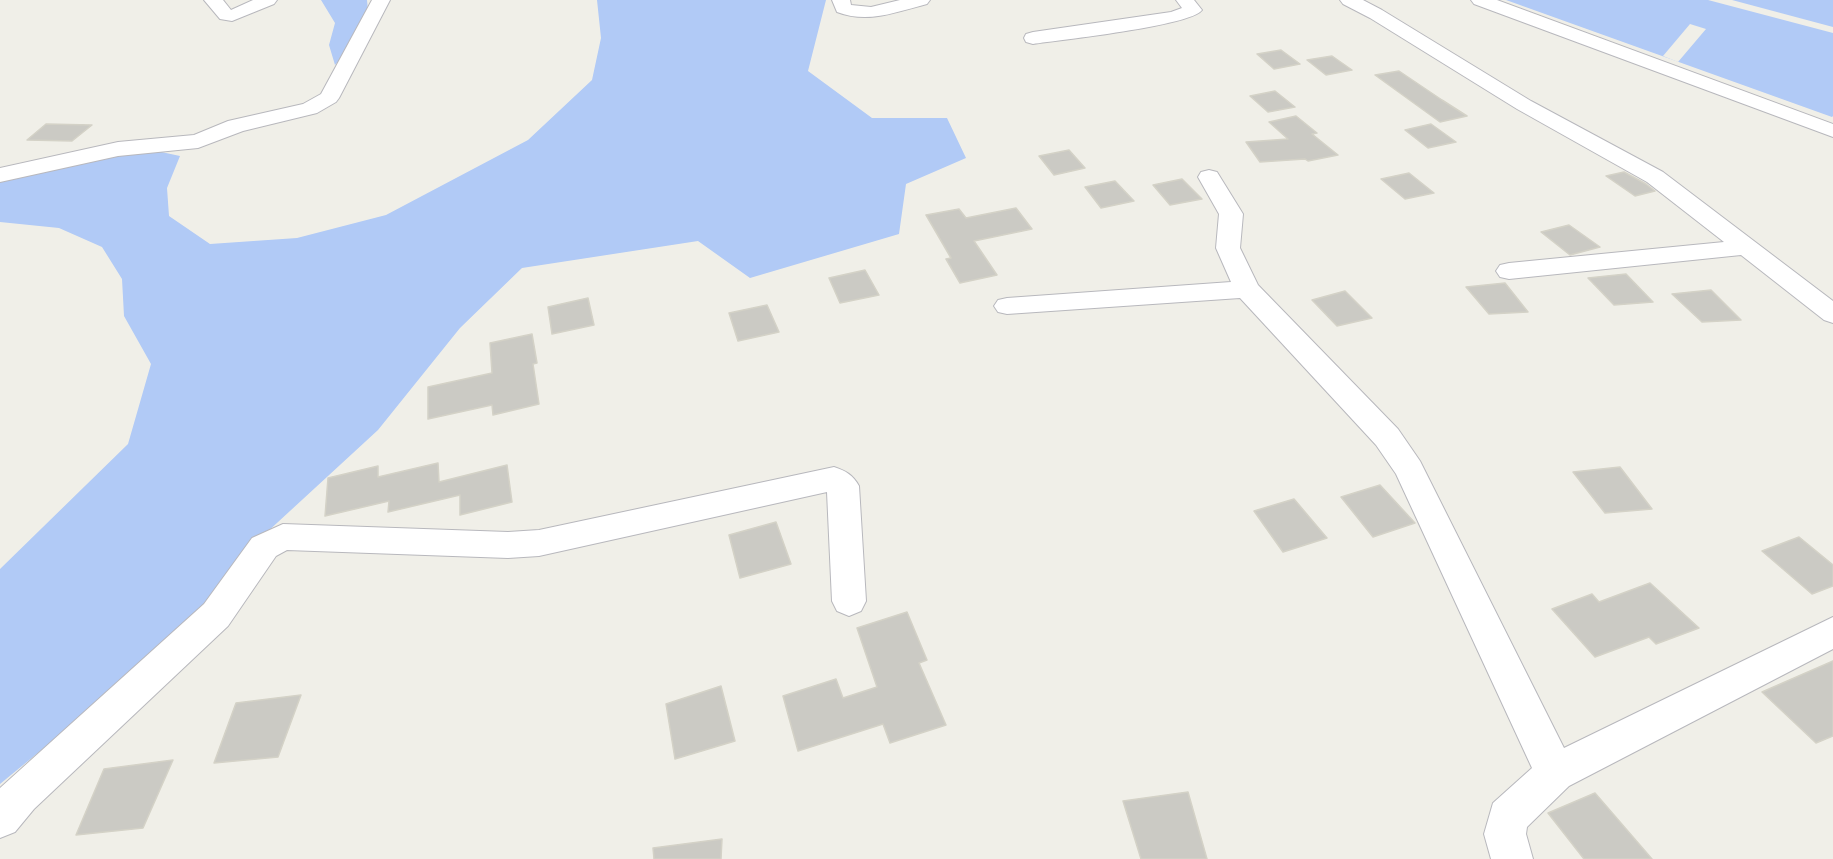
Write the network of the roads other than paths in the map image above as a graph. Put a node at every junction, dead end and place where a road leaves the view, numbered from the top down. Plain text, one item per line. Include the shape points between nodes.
1 (213, 0) edge
2 (267, 0) edge
3 (381, 0) edge
4 (841, 0) edge
5 (921, 0) edge
6 (1185, 0) edge
7 (1348, 0) edge
8 (1479, 0) edge
9 (1033, 38) dead end
10 (1833, 130) edge
11 (0, 175) edge
12 (1209, 177) dead end
13 (1748, 247) junction
14 (1509, 271) dead end
15 (1247, 289) junction
16 (1007, 306) dead end
17 (1833, 314) edge
18 (849, 601) dead end
19 (1833, 632) edge
20 (1555, 773) junction
21 (0, 818) edge
22 (1512, 859) edge

1 - 2 street via 225,15 232,16
3 - 11 street via 329,98 310,109 236,126 198,141 118,148
4 - 5 street via 848,11 866,12
6 - 9 street via 1193,10 1174,17
7 - 13 street via 1524,105 1655,177
8 - 10 street
12 - 15 street via 1231,214 1228,248
13 - 14 street
13 - 17 street
15 - 16 street
15 - 20 street via 1399,453
18 - 21 street via 843,486 834,479 539,543 283,537 264,547 216,615 20,795
19 - 20 street
20 - 22 street via 1508,817 1505,834

